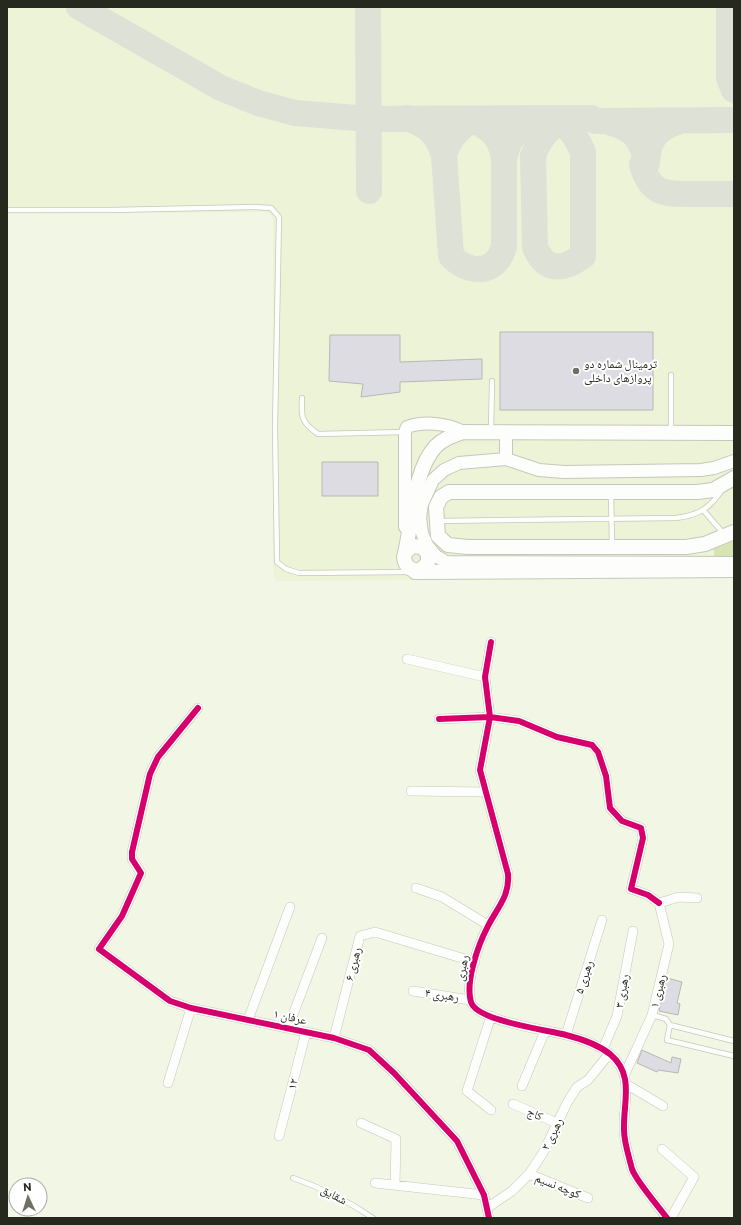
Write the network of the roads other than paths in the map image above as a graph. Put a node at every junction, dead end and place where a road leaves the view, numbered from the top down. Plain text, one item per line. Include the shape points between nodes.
1 (7, 210) edge
2 (671, 375) dead end
3 (492, 381) dead end
4 (302, 398) dead end
5 (405, 432) junction
6 (463, 432) junction
7 (491, 433) junction
8 (506, 433) junction
9 (671, 433) junction
10 (732, 437) edge
11 (733, 458) edge
12 (506, 459) junction
13 (731, 480) edge
14 (611, 492) junction
15 (704, 511) junction
16 (612, 519) junction
17 (436, 521) junction
18 (730, 534) edge
19 (612, 546) junction
20 (405, 553) junction
21 (732, 568) edge
22 (416, 571) junction
23 (491, 642) dead end
24 (407, 660) dead end
25 (486, 677) junction
26 (198, 708) dead end
27 (490, 717) junction
28 (438, 719) dead end
29 (411, 792) dead end
30 (486, 792) junction
31 (416, 888) dead end
32 (697, 898) dead end
33 (660, 903) junction
34 (290, 907) dead end
35 (602, 920) dead end
36 (488, 925) junction
37 (633, 931) dead end
38 (322, 938) dead end
39 (475, 962) junction
40 (413, 991) dead end
41 (470, 1000) junction
42 (191, 1008) junction
43 (652, 1015) junction
44 (491, 1016) junction
45 (248, 1020) junction
46 (670, 1025) junction
47 (288, 1028) junction
48 (546, 1031) junction
49 (306, 1032) junction
50 (566, 1035) junction
51 (334, 1038) junction
52 (734, 1040) edge
53 (606, 1051) junction
54 (734, 1056) edge
55 (625, 1074) junction
56 (168, 1083) dead end
57 (626, 1084) junction
58 (522, 1086) dead end
59 (513, 1104) dead end
60 (663, 1106) dead end
61 (491, 1110) dead end
62 (361, 1123) dead end
63 (557, 1123) junction
64 (279, 1136) dead end
65 (662, 1149) dead end
66 (530, 1174) junction
67 (293, 1178) dead end
68 (375, 1183) dead end
69 (395, 1185) junction
70 (484, 1195) junction
71 (588, 1198) dead end
72 (487, 1208) junction
73 (373, 1218) edge
74 (489, 1218) edge
75 (668, 1218) edge
76 (671, 1218) edge

1 - 22 lane via 272,208 280,217 275,427 277,562 286,569 299,573
2 - 9 lane
3 - 7 lane
4 - 5 lane via 302,416 308,426 318,434
5 - 6 main road via 407,427 414,424 446,425
5 - 20 main road
6 - 7 main road
6 - 20 main road via 449,437 436,446 428,458 421,474
7 - 8 main road
8 - 9 main road
8 - 12 main road
9 - 10 main road
11 - 12 main road via 714,468 701,470 564,472 539,470
12 - 21 main road via 459,463 444,470 433,480 422,504 420,518 427,545 436,556 446,562 465,563
13 - 14 main road via 713,490 697,492
13 - 15 lane
14 - 16 lane
14 - 17 main road via 449,492 441,497 436,507
15 - 16 lane via 676,518
15 - 18 lane
16 - 17 lane
16 - 19 lane
17 - 19 main road via 438,536 448,546
18 - 19 main road via 705,544 686,547
20 - 22 main road via 407,566
20 - 22 main road via 412,546 426,550 428,563
21 - 22 main road
23 - 25 street, رهبری
24 - 25 street
25 - 27 street, رهبری
26 - 42 street, عرفان ۱ via 158,757 150,774 132,852 132,859 141,873 122,916 99,949 170,1001
27 - 28 street
27 - 30 street, رهبری via 480,770
27 - 33 street via 519,720 557,737 592,745 598,752 606,776 610,808 622,821 641,828 643,838 631,889
29 - 30 street
30 - 36 street, رهبری via 509,884 504,900
31 - 36 street via 442,897
32 - 33 street via 679,897
33 - 43 street, رهبری ۱ via 669,944
34 - 45 street
35 - 50 street, رهبری ۵
36 - 39 street, رهبری
37 - 53 street, رهبری ۳ via 617,1016
38 - 47 street
39 - 41 street, رهبری via 469,990
39 - 51 street, رهبری ۶ via 375,932 360,936
40 - 41 street, رهبری ۴
41 - 44 street, رهبری via 478,1010
42 - 45 street, عرفان ۱
42 - 56 street
43 - 46 lane via 666,1019
43 - 55 street, رهبری ۱
44 - 48 street, رهبری via 505,1022
44 - 61 street via 467,1091
45 - 47 street, عرفان ۱
46 - 52 lane
46 - 54 lane via 667,1040
47 - 49 street, عرفان ۱
48 - 50 street, رهبری
48 - 58 street
49 - 51 street, عرفان ۱
49 - 64 street, ۱۲
50 - 53 street, رهبری
51 - 70 street, عرفان ۱ via 369,1050 394,1073 457,1141
53 - 55 street, رهبری via 618,1062
53 - 63 street, رهبری ۲ via 588,1080 577,1087
55 - 57 street
57 - 60 street
57 - 75 street via 624,1132 633,1171
59 - 63 street, کاج
62 - 69 street via 396,1139
63 - 66 street, رهبری ۲
65 - 76 street via 694,1177
66 - 71 street, کوچه نسیم
66 - 72 street, رهبری ۲ via 512,1191
67 - 73 lane, شقایق via 319,1187
68 - 69 street
69 - 70 street
70 - 72 street, عرفان ۱
72 - 74 street, عرفان ۱

